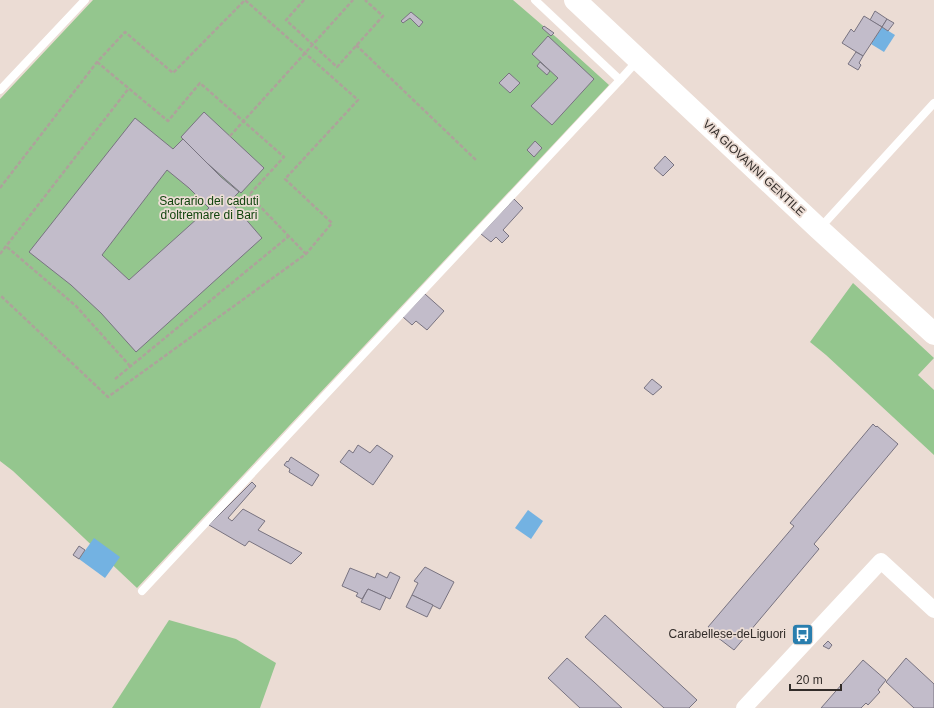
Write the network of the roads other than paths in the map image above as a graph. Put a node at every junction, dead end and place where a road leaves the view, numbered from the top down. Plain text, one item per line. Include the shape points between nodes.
1 (85, 0) edge
2 (535, 0) edge
3 (575, 0) edge
4 (639, 59) junction
5 (620, 80) junction
6 (0, 90) edge
7 (934, 103) edge
8 (819, 229) junction
9 (934, 334) edge
10 (142, 591) dead end
11 (934, 610) edge
12 (744, 708) edge

1 - 6 lane
2 - 5 lane
3 - 4 main road, VIA GIOVANNI GENTILE
4 - 5 lane
4 - 8 main road, VIA GIOVANNI GENTILE
5 - 10 lane
7 - 8 lane
8 - 9 main road, VIA GIOVANNI GENTILE
11 - 12 street via 881,561

